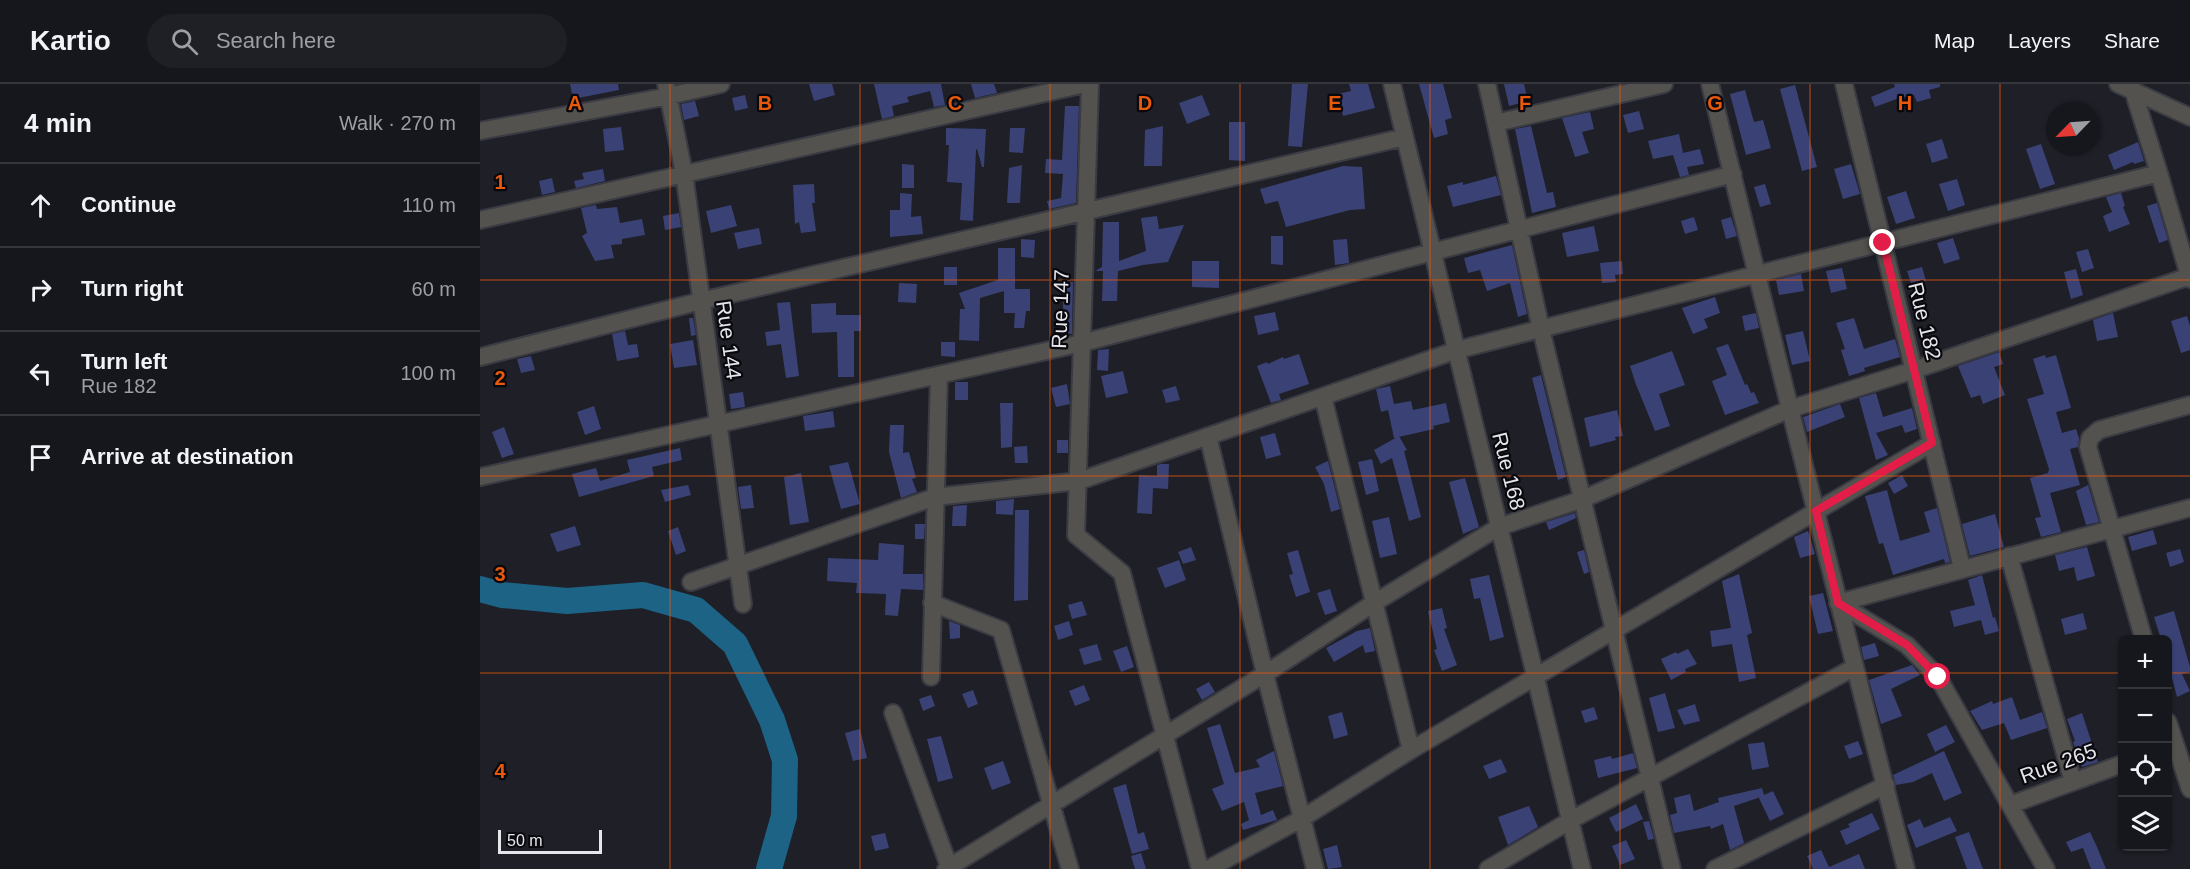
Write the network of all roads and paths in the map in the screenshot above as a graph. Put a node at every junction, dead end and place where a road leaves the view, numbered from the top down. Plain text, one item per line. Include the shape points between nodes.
1 (721, 84) edge
2 (1085, 84) edge
3 (1090, 84) edge
4 (1392, 84) edge
5 (1487, 84) edge
6 (1664, 84) edge
7 (1710, 84) edge
8 (1844, 84) edge
9 (2127, 86) edge
10 (668, 90) edge
11 (2190, 117) edge
12 (1496, 123) junction
13 (480, 131) edge
14 (1405, 137) junction
15 (684, 173) junction
16 (2159, 173) junction
17 (1733, 174) junction
18 (1086, 212) junction
19 (480, 220) edge
20 (1519, 229) junction
21 (1883, 243) junction
22 (1433, 252) junction
23 (1758, 274) junction
24 (2190, 277) edge
25 (701, 301) junction
26 (1541, 329) junction
27 (1082, 343) junction
28 (1457, 350) junction
29 (480, 357) edge
30 (1914, 370) junction
31 (939, 375) junction
32 (1323, 397) junction
33 (2190, 405) edge
34 (1790, 409) junction
35 (718, 423) junction
36 (1208, 436) junction
37 (1932, 443) junction
38 (480, 477) edge
39 (1079, 481) junction
40 (935, 497) junction
41 (1583, 499) junction
42 (2190, 508) edge
43 (1816, 511) junction
44 (1499, 527) junction
45 (2112, 529) junction
46 (2009, 556) junction
47 (738, 565) junction
48 (1962, 568) junction
49 (690, 582) dead end
50 (932, 603) junction
51 (1374, 603) junction
52 (1838, 603) junction
53 (743, 604) dead end
54 (1615, 629) junction
55 (2143, 635) edge
56 (1855, 667) junction
57 (1265, 674) junction
58 (1536, 676) junction
59 (931, 677) dead end
60 (893, 713) dead end
61 (1164, 734) junction
62 (2177, 744) edge
63 (1410, 750) junction
64 (2118, 765) edge
65 (1649, 778) junction
66 (2073, 782) junction
67 (1886, 785) junction
68 (2190, 789) edge
69 (1051, 804) junction
70 (2010, 805) junction
71 (1301, 819) junction
72 (1571, 820) junction
73 (948, 868) edge
74 (1070, 869) edge
75 (1200, 869) edge
76 (1208, 869) edge
77 (1315, 869) edge
78 (1488, 869) edge
79 (1582, 869) edge
80 (1672, 869) edge
81 (1715, 869) edge
82 (1906, 869) edge
83 (2046, 869) edge

1 - 10 street
2 - 15 street
3 - 18 street, Rue 147
4 - 14 street, Rue 168
5 - 12 street
6 - 12 street
7 - 17 street
8 - 21 street, Rue 182
9 - 11 street
9 - 16 street
10 - 13 street
10 - 15 street, Rue 144
12 - 20 street
14 - 18 street
14 - 22 street, Rue 168
15 - 19 street
15 - 25 street, Rue 144
16 - 21 street
16 - 24 street
17 - 20 street
17 - 23 street
18 - 25 street
18 - 27 street, Rue 147
20 - 22 street
20 - 26 street
21 - 23 street
21 - 30 street, Rue 182
22 - 27 street
22 - 28 street, Rue 168
23 - 26 street
23 - 34 street
24 - 30 street
25 - 29 street
25 - 35 street, Rue 144
26 - 28 street
26 - 41 street
27 - 31 street
27 - 39 street, Rue 147
28 - 32 street
28 - 44 street, Rue 168
30 - 34 street
30 - 37 street, Rue 182
31 - 35 street
31 - 40 street
32 - 36 street
32 - 51 street
33 - 45 street via 2098,430 2090,438 2088,447
34 - 41 street
34 - 43 street
35 - 38 street
35 - 47 street, Rue 144
36 - 39 street
36 - 57 street
37 - 43 street
37 - 48 street, Rue 182
39 - 40 street
39 - 61 street, Rue 147 via 1076,535 1122,573
40 - 47 street
40 - 50 street
41 - 44 street
41 - 54 street
42 - 45 street
43 - 52 street
43 - 54 street
44 - 51 street
44 - 58 street, Rue 168
45 - 46 street
45 - 55 street
46 - 48 street
46 - 66 street
47 - 49 street
47 - 53 street, Rue 144
48 - 52 street
50 - 59 street
50 - 69 street via 1001,630
51 - 57 street
51 - 63 street
52 - 56 street
52 - 70 street via 1907,645 1938,677
54 - 58 street
54 - 65 street
56 - 65 street
56 - 67 street
57 - 61 street
57 - 71 street
58 - 63 street
58 - 72 street, Rue 168
60 - 73 street
61 - 69 street
61 - 75 street
62 - 68 street
63 - 71 street
64 - 66 street, Rue 265
65 - 72 street
65 - 80 street
66 - 70 street, Rue 265
67 - 81 street
67 - 82 street
69 - 73 street
69 - 74 street
70 - 83 street
71 - 76 street
71 - 77 street
72 - 78 street
72 - 79 street, Rue 168

